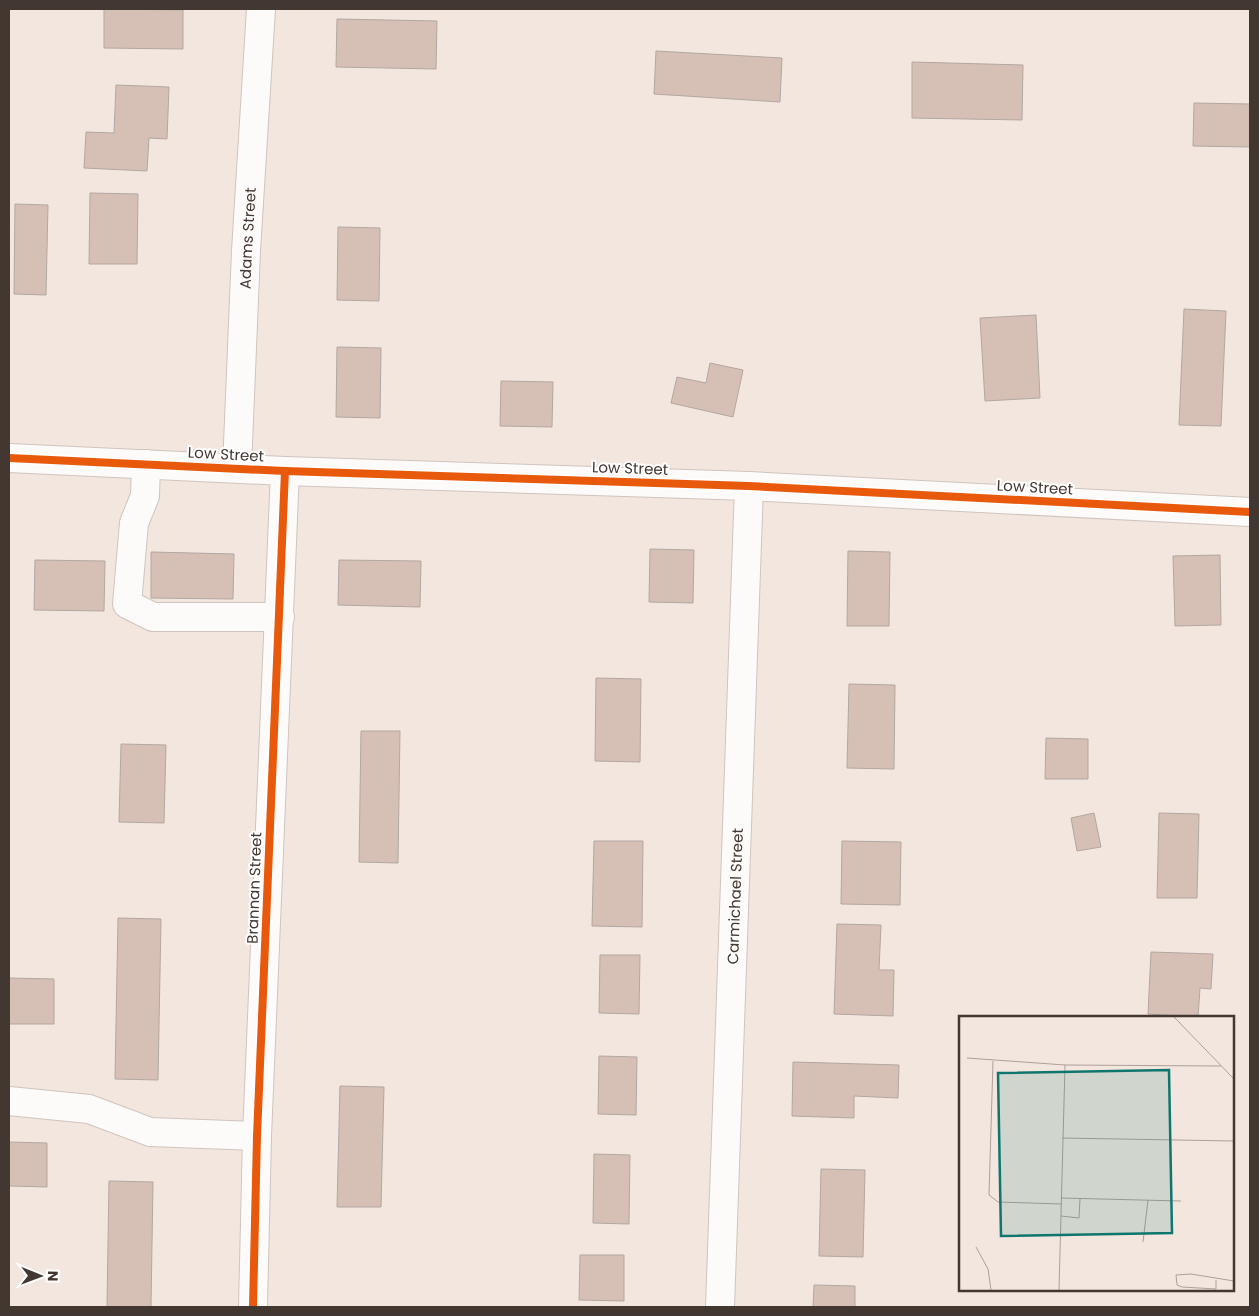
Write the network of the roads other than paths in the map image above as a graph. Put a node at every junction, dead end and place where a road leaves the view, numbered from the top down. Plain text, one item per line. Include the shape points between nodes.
1 (261, 9) edge
2 (9, 458) edge
3 (146, 464) junction
4 (237, 468) junction
5 (285, 471) junction
6 (749, 486) junction
7 (1250, 512) edge
8 (280, 617) junction
9 (9, 1101) edge
10 (257, 1136) junction
11 (253, 1307) edge
12 (720, 1307) edge

1 - 4 street, Adams Street
2 - 3 street, Low Street
3 - 4 street, Low Street
3 - 8 street via 145,496 134,523 127,604 154,617
4 - 5 street, Low Street
5 - 6 street, Low Street
5 - 8 street, Brannan Street
6 - 7 street, Low Street
6 - 12 street, Carmichael Street
8 - 10 street, Brannan Street
9 - 10 street via 89,1109 150,1132
10 - 11 street, Brannan Street

